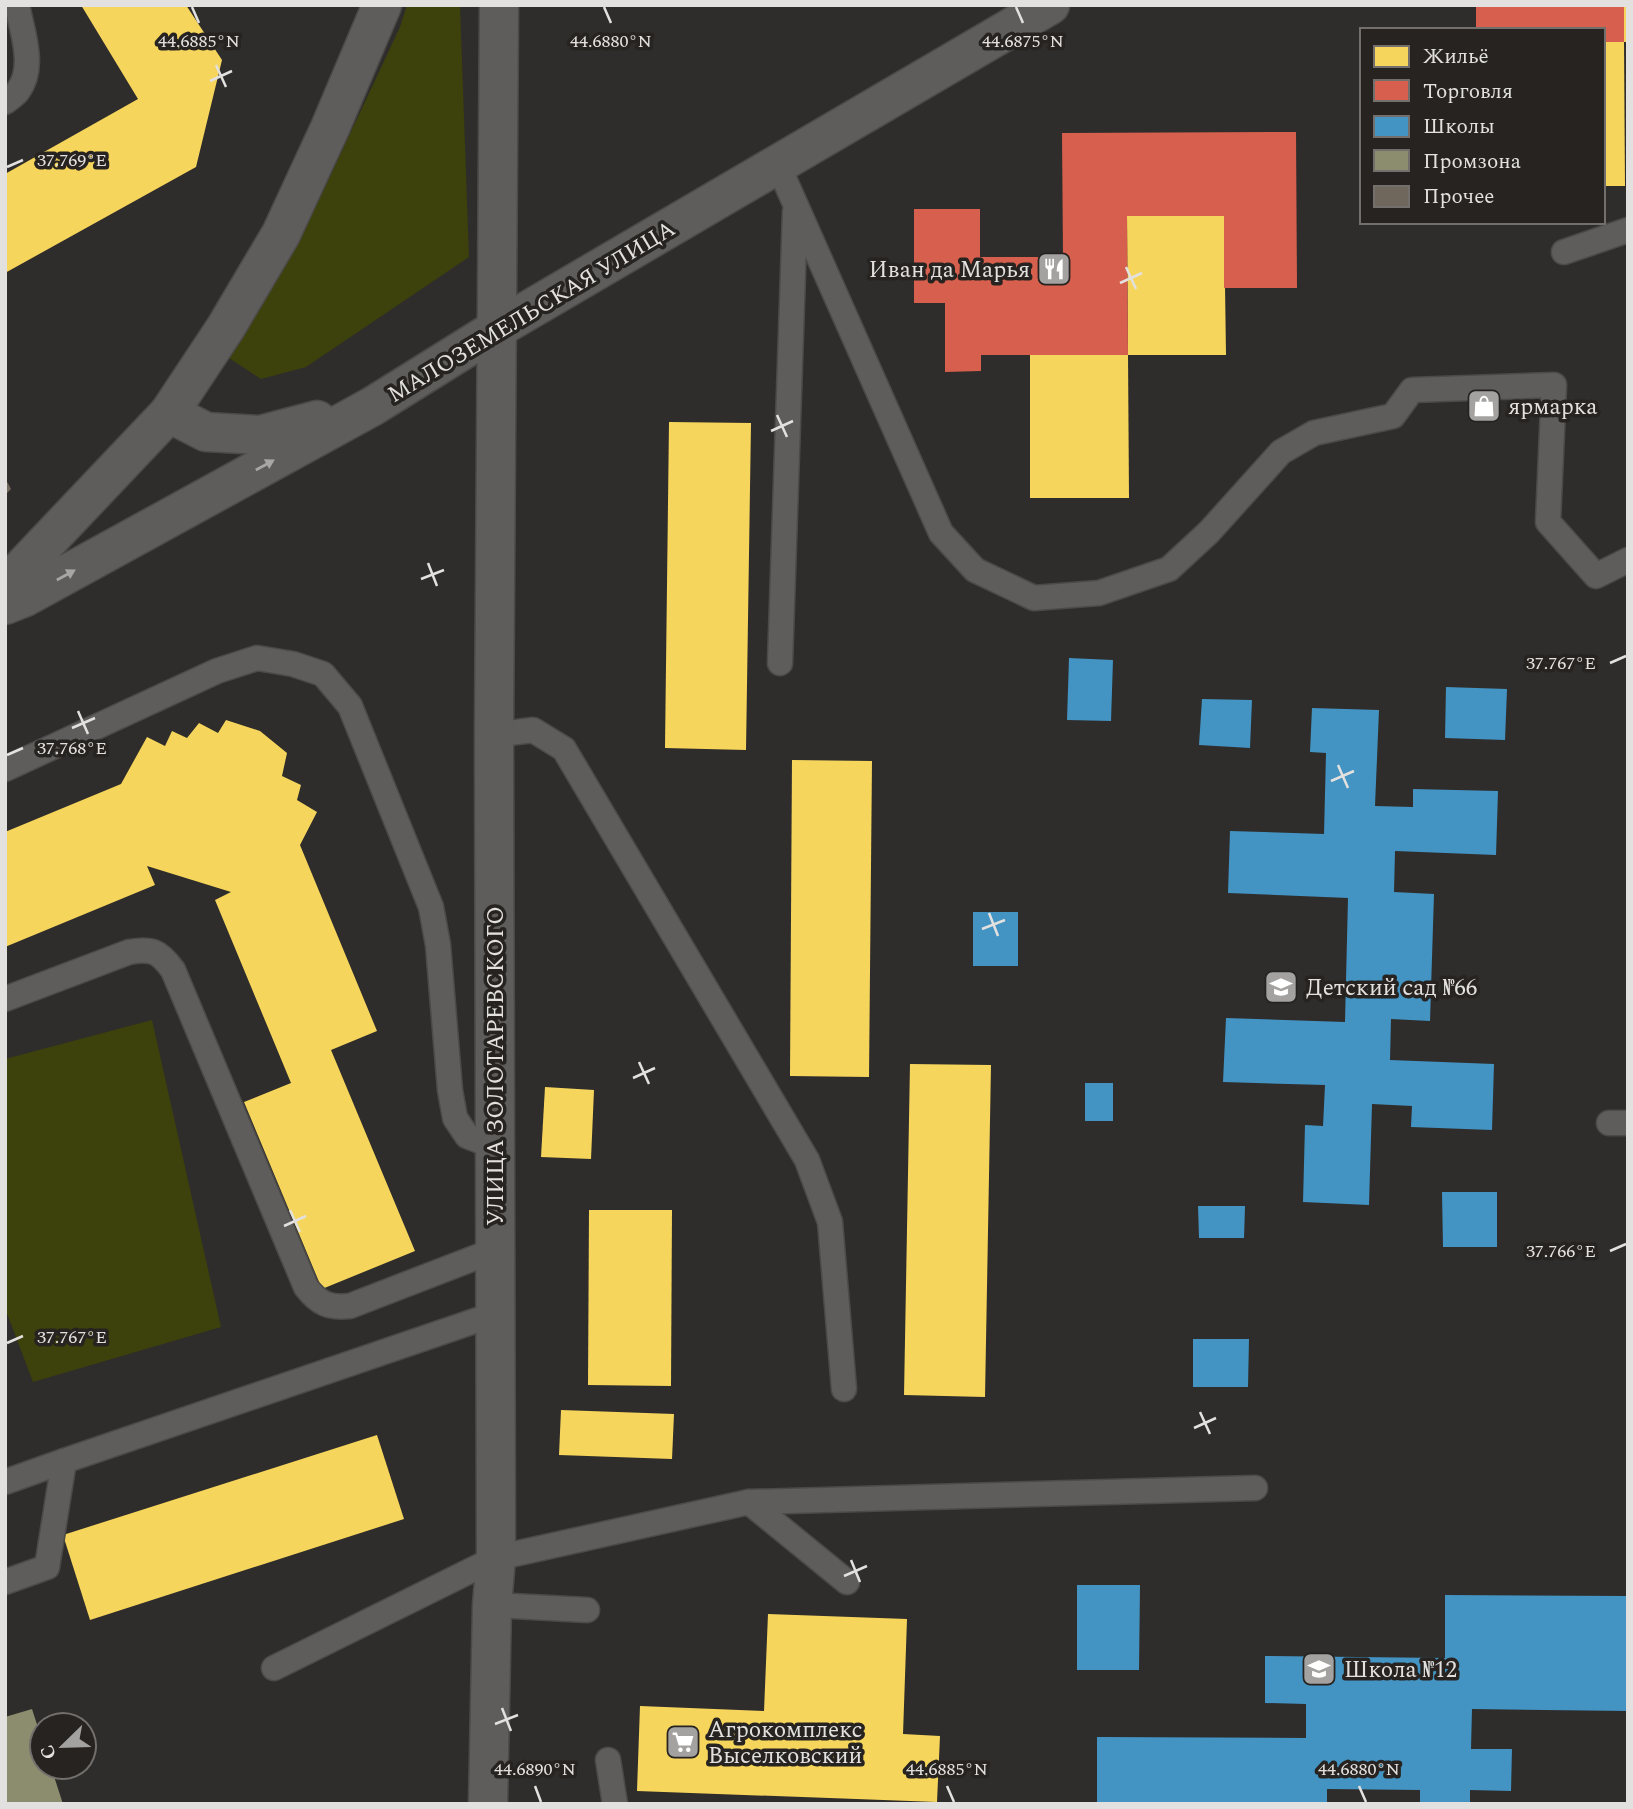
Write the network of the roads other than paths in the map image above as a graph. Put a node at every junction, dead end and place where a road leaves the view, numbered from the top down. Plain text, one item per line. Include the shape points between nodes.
1 (17, 5) edge
2 (382, 5) edge
3 (499, 5) edge
4 (1049, 5) edge
5 (5, 102) edge
6 (778, 165) junction
7 (795, 203) junction
8 (1628, 230) edge
9 (1564, 252) dead end
10 (498, 328) junction
11 (373, 405) junction
12 (169, 413) junction
13 (1628, 560) edge
14 (5, 586) edge
15 (5, 605) edge
16 (780, 663) dead end
17 (494, 735) junction
18 (5, 769) edge
19 (5, 999) edge
20 (495, 1147) junction
21 (495, 1250) junction
22 (495, 1314) junction
23 (844, 1389) dead end
24 (64, 1461) junction
25 (5, 1482) edge
26 (1255, 1488) dead end
27 (749, 1502) junction
28 (496, 1558) junction
29 (5, 1582) edge
30 (847, 1582) dead end
31 (492, 1605) junction
32 (587, 1610) dead end
33 (274, 1668) dead end
34 (608, 1760) dead end
35 (488, 1804) edge
36 (615, 1804) edge

1 - 5 lane via 26,73 18,91
2 - 12 street via 281,234
3 - 10 street, УЛИЦА ЗОЛОТАРЕВСКОГО
4 - 6 street, МАЛОЗЕМЕЛЬСКАЯ УЛИЦА
6 - 7 lane
6 - 10 street, МАЛОЗЕМЕЛЬСКАЯ УЛИЦА
7 - 13 lane via 941,533 975,570 1034,598 1099,593 1169,569 1281,452 1314,433 1393,416 1412,390 1554,385 1548,522 1596,576
7 - 16 lane
8 - 9 lane
10 - 11 street, МАЛОЗЕМЕЛЬСКАЯ УЛИЦА
10 - 17 street, УЛИЦА ЗОЛОТАРЕВСКОГО
11 - 12 street via 260,435 206,432
15 -> 11 street, МАЛОЗЕМЕЛЬСКАЯ УЛИЦА
12 - 14 street
17 - 20 street, УЛИЦА ЗОЛОТАРЕВСКОГО
17 - 23 lane via 533,730 564,749 807,1160 830,1222
18 - 20 lane via 217,671 257,658 323,674 350,706 431,907 455,1118 467,1136
19 - 21 lane via 128,952 146,949 163,956 316,1301 332,1307 350,1306
20 - 21 street, УЛИЦА ЗОЛОТАРЕВСКОГО
21 - 22 street, УЛИЦА ЗОЛОТАРЕВСКОГО
22 - 24 lane
22 - 28 street, УЛИЦА ЗОЛОТАРЕВСКОГО
24 - 25 lane
24 - 29 lane via 47,1567
26 - 27 lane
27 - 28 lane
27 - 30 lane
28 - 31 street, УЛИЦА ЗОЛОТАРЕВСКОГО
28 - 33 lane
31 - 32 lane
31 - 35 street, УЛИЦА ЗОЛОТАРЕВСКОГО
34 - 36 lane

